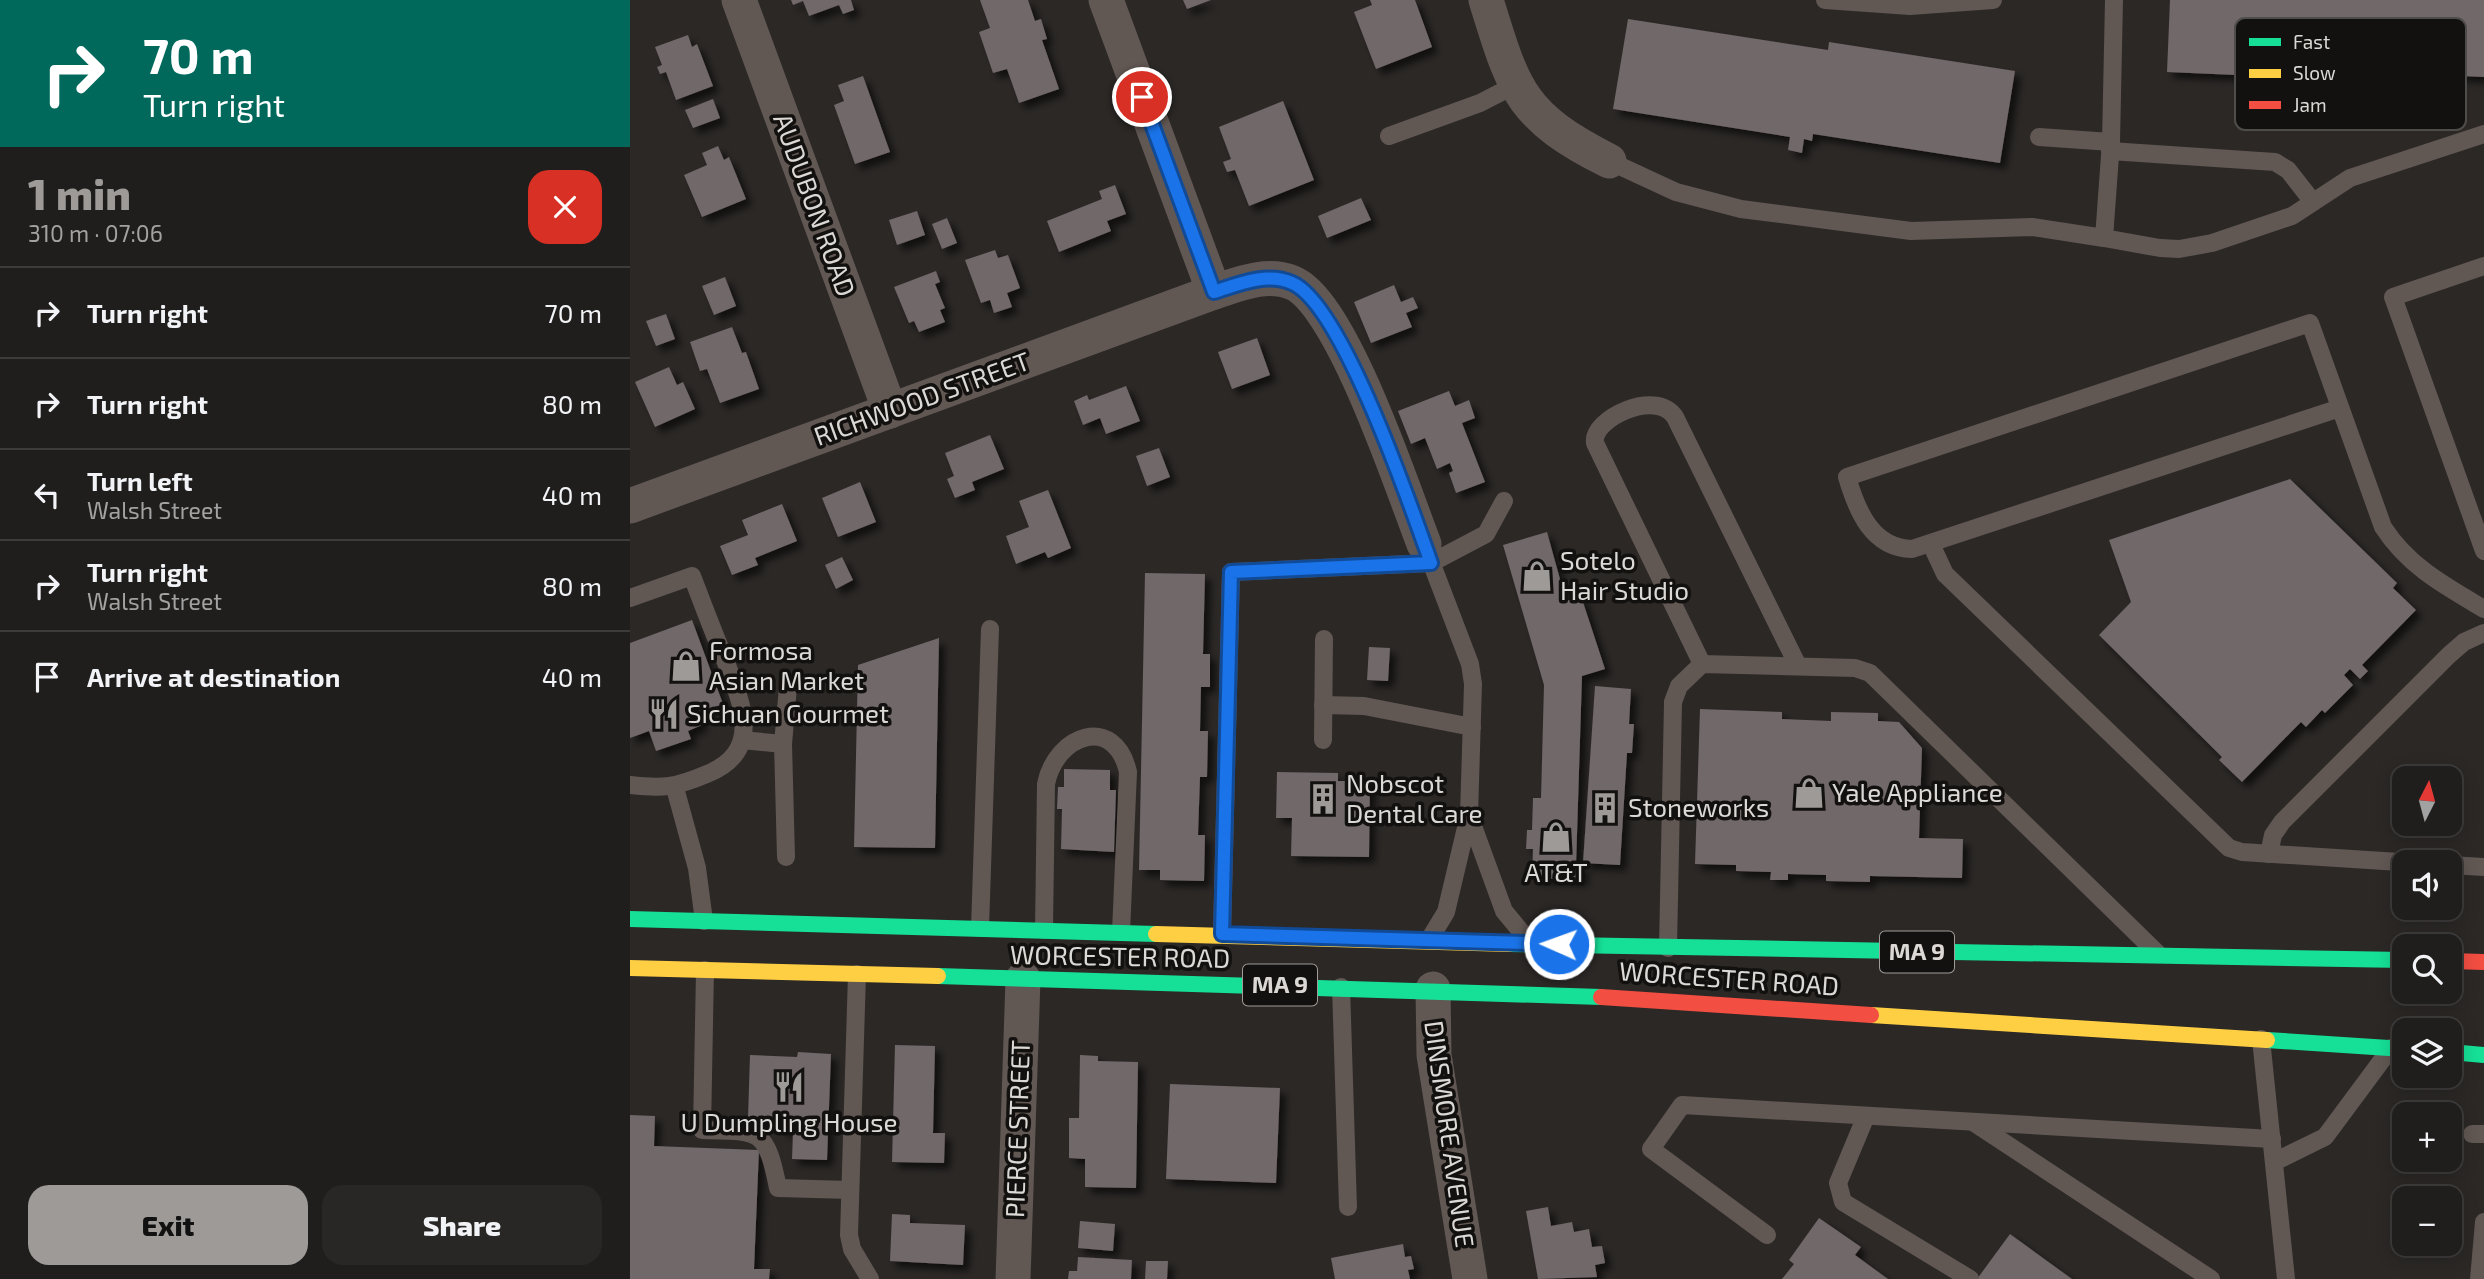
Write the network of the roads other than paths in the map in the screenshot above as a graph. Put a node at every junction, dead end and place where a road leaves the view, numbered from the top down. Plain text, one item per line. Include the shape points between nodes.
1 (739, 0) edge
2 (1106, 0) edge
3 (1486, 0) edge
4 (1825, 0) edge
5 (1993, 0) edge
6 (2114, 0) edge
7 (1515, 85) junction
8 (2484, 134) edge
9 (1390, 136) dead end
10 (2039, 137) dead end
11 (2111, 146) junction
12 (1609, 161) joint
13 (2314, 202) junction
14 (2104, 238) junction
15 (2484, 266) edge
16 (1214, 292) junction
17 (2340, 408) junction
18 (890, 411) junction
19 (1504, 501) dead end
20 (630, 506) edge
21 (1931, 544) junction
22 (2483, 545) edge
23 (1428, 553) junction
24 (630, 598) edge
25 (2484, 609) edge
26 (990, 629) dead end
27 (2484, 633) edge
28 (1324, 639) dead end
29 (1702, 664) junction
30 (1798, 667) junction
31 (788, 687) dead end
32 (1324, 705) junction
33 (1472, 727) junction
34 (742, 740) junction
35 (1323, 740) dead end
36 (783, 744) junction
37 (630, 785) edge
38 (675, 788) junction
39 (1469, 815) junction
40 (2269, 854) junction
41 (786, 857) dead end
42 (2392, 862) edge
43 (2462, 866) edge
44 (2484, 867) edge
45 (630, 919) edge
46 (704, 921) junction
47 (981, 928) junction
48 (1044, 930) junction
49 (1121, 932) junction
50 (1222, 934) junction
51 (1429, 940) junction
52 (1532, 943) junction
53 (1668, 948) junction
54 (2161, 957) junction
55 (2392, 960) edge
56 (2462, 961) edge
57 (2484, 962) edge
58 (630, 968) edge
59 (705, 970) junction
60 (857, 974) junction
61 (1023, 979) junction
62 (1341, 987) junction
63 (1433, 989) junction
64 (2261, 1039) junction
65 (2392, 1049) edge
66 (2462, 1053) edge
67 (2484, 1055) edge
68 (2392, 1056) edge
69 (1866, 1116) junction
70 (1973, 1122) junction
71 (2272, 1139) junction
72 (2274, 1162) junction
73 (850, 1190) junction
74 (1349, 1207) dead end
75 (2484, 1222) edge
76 (1767, 1235) dead end
77 (870, 1279) edge
78 (1013, 1279) edge
79 (1470, 1279) edge
80 (1970, 1279) edge
81 (2211, 1279) edge
82 (2286, 1279) edge
83 (2479, 1279) edge

1 - 18 street, AUDUBON ROAD
2 - 16 street
3 - 7 street
4 - 5 lane via 1884,6
6 - 11 lane
7 - 9 lane
7 - 12 street via 1554,129
8 - 13 lane via 2350,178
10 - 11 lane
11 - 13 lane via 2275,162 2288,170
11 - 14 lane
12 - 14 lane via 1676,192 1741,208 1911,231 2032,227
13 - 14 lane via 2280,221 2195,247 2160,248
15 - 22 lane via 2393,297
16 - 18 street, RICHWOOD STREET
16 - 23 street, RICHWOOD STREET via 1276,279 1292,282 1316,301 1368,402
17 - 21 lane
17 - 21 lane via 2310,323 1847,477 1864,520 1890,546 1912,549
17 - 25 lane via 2383,527 2395,546 2416,566
18 - 20 street, RICHWOOD STREET
19 - 23 lane via 1486,534
21 - 40 lane via 1945,574 2216,838 2229,848
23 - 33 lane via 1470,664
23 - 50 lane via 1231,572
24 - 34 lane via 692,576 741,704
26 - 47 lane
27 - 40 lane via 2449,655 2282,822
28 - 32 lane
29 - 30 lane
29 - 30 lane via 1595,443 1601,425 1645,404 1666,407 1675,417
29 - 53 lane via 1679,686 1673,702
30 - 54 lane via 1855,668 1879,680
31 - 36 lane
32 - 33 lane via 1364,706
32 - 35 lane
33 - 39 lane
34 - 36 lane
34 - 38 lane via 725,765
36 - 41 lane
37 - 38 lane
38 - 46 lane via 697,868
39 - 51 lane via 1446,912
39 - 52 lane via 1504,911
40 - 42 lane
43 - 44 lane
45 - 46 highway, WORCESTER ROAD / MA 9
46 - 47 highway, WORCESTER ROAD / MA 9
47 - 48 highway, WORCESTER ROAD / MA 9
48 - 49 highway, WORCESTER ROAD / MA 9
48 - 49 lane via 1050,765 1070,743 1097,736 1125,758 1128,772
49 - 50 highway, WORCESTER ROAD / MA 9
50 - 51 highway, WORCESTER ROAD / MA 9
51 - 52 highway, WORCESTER ROAD / MA 9
52 - 53 highway, WORCESTER ROAD / MA 9
53 - 54 highway, WORCESTER ROAD / MA 9
54 - 55 highway, WORCESTER ROAD / MA 9
56 - 57 highway
58 - 59 highway, WORCESTER ROAD / MA 9
59 - 60 highway, WORCESTER ROAD / MA 9
59 - 73 lane via 702,1130 747,1132 762,1139 771,1152 778,1188
60 - 61 highway, WORCESTER ROAD / MA 9
60 - 73 lane
61 - 62 highway, WORCESTER ROAD / MA 9
61 - 78 street, PIERCE STREET
62 - 63 highway, WORCESTER ROAD / MA 9
62 - 74 lane
63 - 64 highway, WORCESTER ROAD / MA 9 via 1592,995
63 - 79 street, DINSMORE AVENUE via 1435,1062
64 - 65 highway, WORCESTER ROAD / MA 9
64 - 71 lane
66 - 67 highway
68 - 72 lane via 2325,1137
69 - 70 lane
69 - 76 lane via 1682,1105 1651,1149
69 - 80 lane via 1838,1183 1843,1202
70 - 71 lane
70 - 81 lane
71 - 72 lane
72 - 82 lane
73 - 77 lane via 850,1242
75 - 83 lane

